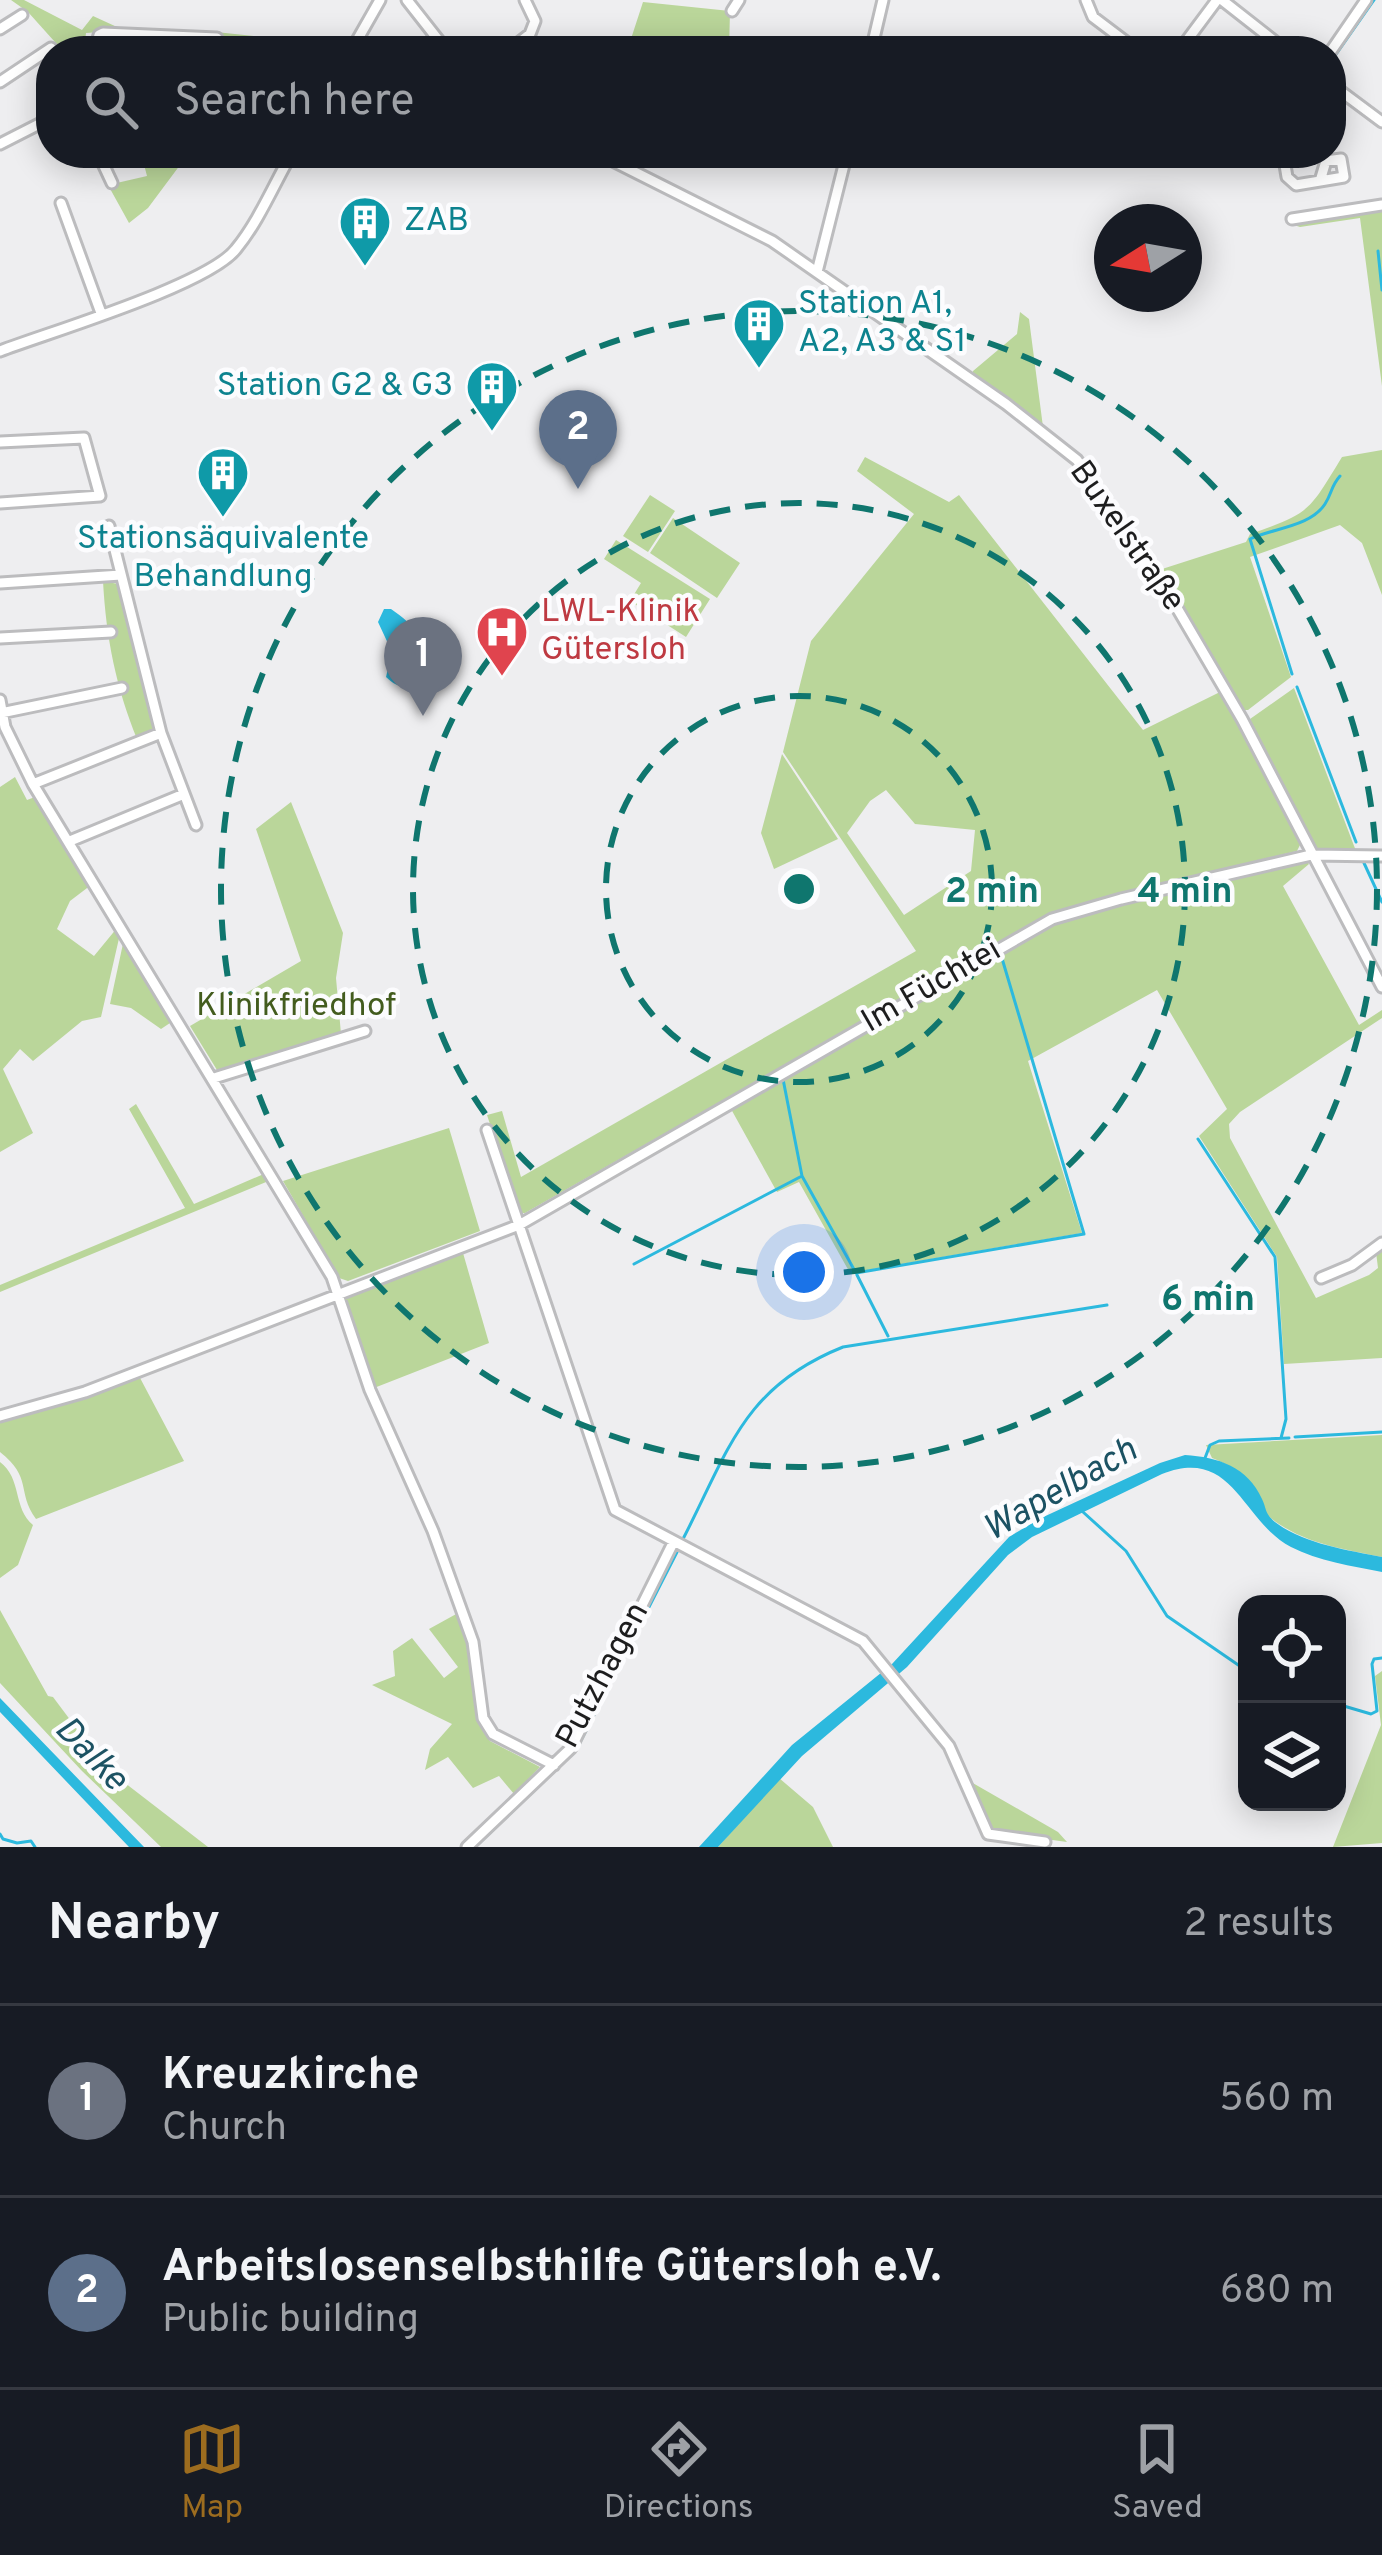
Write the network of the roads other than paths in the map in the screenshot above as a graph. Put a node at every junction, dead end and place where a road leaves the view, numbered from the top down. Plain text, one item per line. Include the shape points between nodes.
1 (380, 0) edge
2 (407, 0) edge
3 (525, 0) edge
4 (739, 0) edge
5 (884, 0) edge
6 (1086, 0) edge
7 (1220, 0) edge
8 (1366, 0) edge
9 (732, 11) dead end
10 (22, 14) dead end
11 (0, 29) edge
12 (99, 36) edge
13 (172, 36) edge
14 (359, 36) edge
15 (435, 36) edge
16 (527, 36) edge
17 (875, 36) edge
18 (1118, 36) edge
19 (1191, 36) edge
20 (1267, 36) edge
21 (1341, 36) edge
22 (36, 58) edge
23 (0, 82) edge
24 (1346, 95) edge
25 (1382, 122) edge
26 (36, 126) edge
27 (0, 144) edge
28 (105, 168) edge
29 (284, 168) edge
30 (627, 168) edge
31 (843, 168) edge
32 (1287, 168) edge
33 (1320, 181) dead end
34 (112, 183) dead end
35 (61, 203) dead end
36 (1382, 205) edge
37 (1292, 219) dead end
38 (817, 272) junction
39 (101, 313) junction
40 (0, 351) edge
41 (0, 442) edge
42 (0, 503) edge
43 (110, 526) dead end
44 (121, 575) junction
45 (0, 583) edge
46 (111, 632) dead end
47 (0, 638) edge
48 (122, 688) dead end
49 (0, 700) edge
50 (1, 713) edge
51 (161, 734) junction
52 (33, 784) junction
53 (184, 794) junction
54 (196, 825) dead end
55 (70, 841) junction
56 (1311, 855) junction
57 (1382, 856) edge
58 (1382, 987) edge
59 (365, 1031) dead end
60 (214, 1078) junction
61 (487, 1130) dead end
62 (519, 1225) junction
63 (1382, 1243) edge
64 (1321, 1277) dead end
65 (339, 1294) junction
66 (0, 1415) edge
67 (673, 1543) junction
68 (554, 1766) junction
69 (1045, 1842) dead end
70 (467, 1847) edge

1 - 14 street
2 - 15 street
3 - 16 street via 535,21
4 - 9 street
5 - 17 street
6 - 18 street via 1093,17
7 - 19 street
7 - 20 street
8 - 21 street
10 - 11 street
12 - 13 street
22 - 23 street
24 - 25 street
26 - 27 street
28 - 34 street
29 - 39 street via 223,262
30 - 38 street, Buxelstraße
31 - 38 street
32 - 33 street via 1291,182
35 - 39 street
36 - 37 street
38 - 56 street, Buxelstraße via 1034,425 1092,478 1233,703
39 - 40 street
41 - 42 street via 84,438 100,496
43 - 44 street
44 - 45 street
44 - 51 street
46 - 47 street
48 - 50 street
49 - 50 street
50 - 52 street
51 - 52 street
51 - 53 street
52 - 55 street
53 - 54 street
53 - 55 street
55 - 60 street
56 - 57 street, Im Füchtei
56 - 58 street, Buxelstraße
56 - 62 street, Im Füchtei via 1052,920
59 - 60 street
60 - 65 street
61 - 62 street
62 - 65 street, Im Füchtei
62 - 67 street via 610,1502 620,1516
63 - 64 street
65 - 66 street, Im Füchtei via 86,1392
65 - 68 street via 473,1642 482,1718 493,1734
67 - 68 street, Putzhagen via 571,1748
67 - 69 street via 851,1632 949,1746 988,1834
68 - 70 street, Putzhagen

